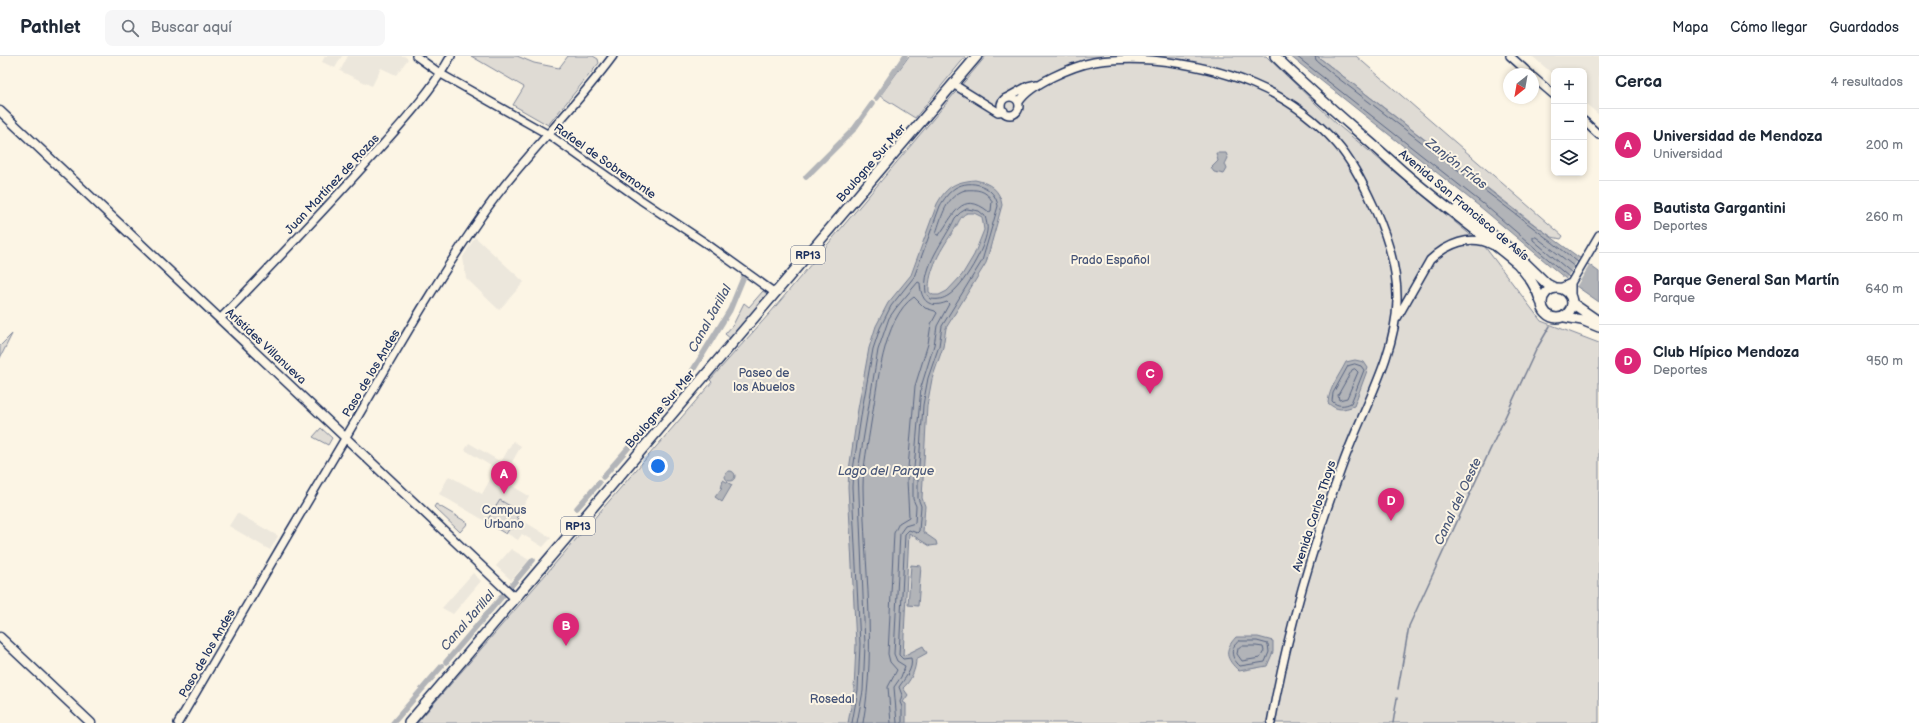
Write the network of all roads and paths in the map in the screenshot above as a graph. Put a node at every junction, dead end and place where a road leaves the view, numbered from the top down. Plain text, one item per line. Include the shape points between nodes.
1 (416, 56) edge
2 (451, 56) edge
3 (613, 56) edge
4 (977, 56) edge
5 (1274, 56) edge
6 (1510, 56) edge
7 (1523, 68) edge
8 (442, 74) junction
9 (1539, 81) edge
10 (1040, 83) junction
11 (953, 84) junction
12 (1551, 92) edge
13 (978, 99) junction
14 (1006, 99) junction
15 (1019, 102) junction
16 (0, 111) edge
17 (1004, 112) junction
18 (1587, 124) edge
19 (549, 135) junction
20 (1599, 135) edge
21 (1381, 150) junction
22 (1599, 235) edge
23 (1498, 248) junction
24 (1571, 283) junction
25 (1558, 288) junction
26 (775, 294) junction
27 (1572, 301) junction
28 (1541, 302) junction
29 (1565, 317) junction
30 (220, 319) junction
31 (1394, 322) junction
32 (1599, 322) edge
33 (1599, 327) edge
34 (345, 437) junction
35 (515, 598) junction
36 (0, 637) edge
37 (91, 723) edge
38 (178, 723) edge
39 (409, 723) edge
40 (1271, 723) edge

1 - 8 street, Rafael de Sobremonte
2 - 8 street, Juan Martínez de Rozas
3 - 19 street, Paso de los Andes
4 - 11 main road, Boulogne Sur Mer / RP13
5 - 21 main road, Avenida San Francisco de Asís
6 - 7 street
8 - 19 street, Rafael de Sobremonte
8 - 30 street, Juan Martínez de Rozas via 355,176
9 - 12 street
10 - 14 street, Avenida Carlos Thays via 1028,86
10 - 15 street, Avenida Carlos Thays
10 - 31 street, Avenida Carlos Thays via 1093,62 1148,60 1185,63 1221,72 1264,88 1289,102 1320,126 1339,146 1366,191 1383,228 1392,258 1397,296
11 - 13 street
11 - 26 main road, Boulogne Sur Mer / RP13
13 - 14 street via 991,104
13 - 17 street via 998,112
14 - 15 street via 1014,98
14 - 17 street via 1001,107
15 - 17 street via 1019,108 1014,113
16 - 30 main road, Arístides Villanueva
18 - 20 street
19 - 26 street, Rafael de Sobremonte
19 - 34 street, Paso de los Andes via 480,217
21 - 23 main road, Avenida San Francisco de Asís
21 - 25 main road, Avenida San Francisco de Asís via 1428,183 1516,254 1547,284
22 - 24 street
23 - 28 main road, Avenida San Francisco de Asís via 1528,275 1538,291
23 - 31 street, Avenida Carlos Thays via 1486,242 1473,240 1454,243 1445,248 1430,260
24 - 25 street
24 - 27 street
25 - 27 main road via 1569,294
25 - 28 main road via 1546,292
26 - 35 main road, Boulogne Sur Mer / RP13
27 - 29 main road via 1572,308
27 - 32 main road
28 - 29 main road via 1544,311 1551,318
29 - 33 main road
30 - 34 main road, Arístides Villanueva
31 - 40 street, Avenida Carlos Thays via 1387,352 1343,463 1312,556 1288,638
34 - 35 main road, Arístides Villanueva
34 - 38 street, Paso de los Andes
35 - 39 main road, Boulogne Sur Mer / RP13
36 - 37 main road

